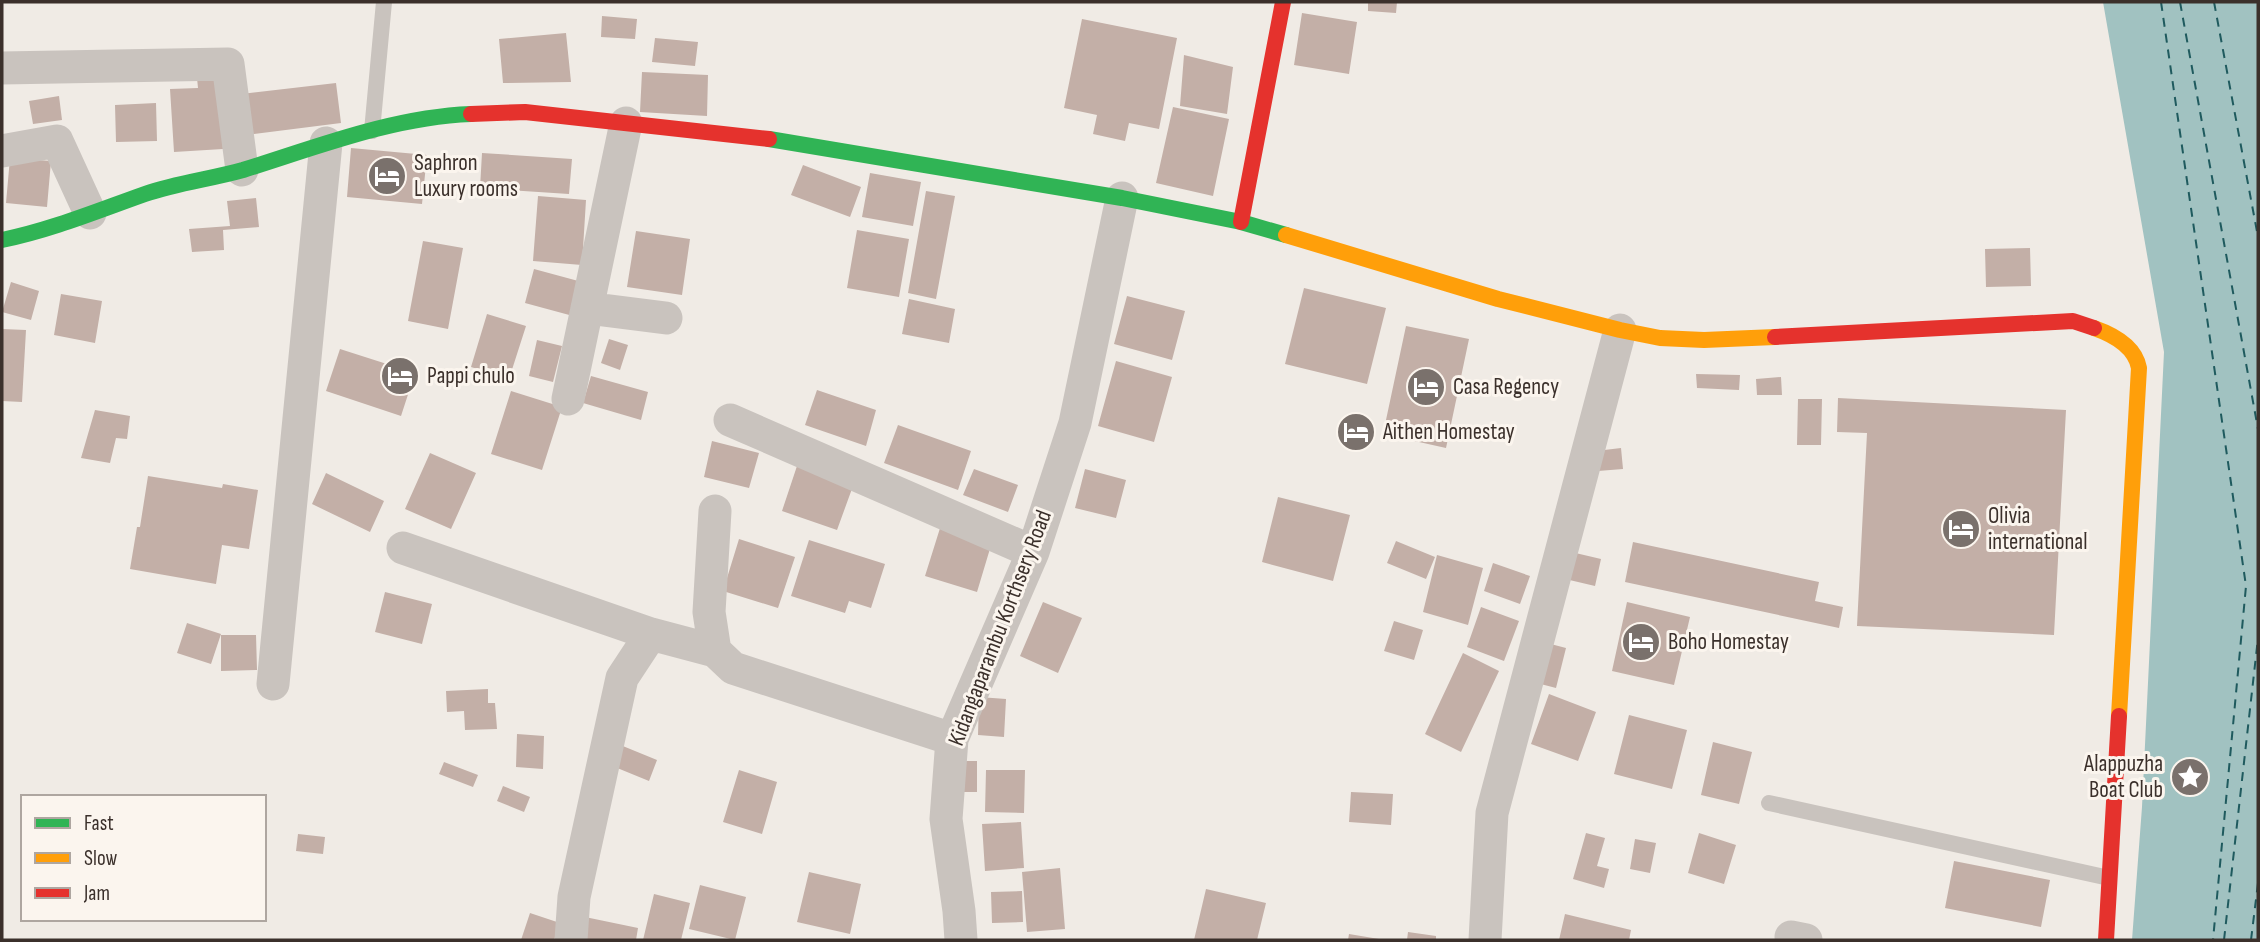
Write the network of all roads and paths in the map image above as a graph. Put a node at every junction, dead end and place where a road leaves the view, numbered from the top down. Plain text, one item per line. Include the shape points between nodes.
1 (384, 2) edge
2 (1283, 2) edge
3 (2, 68) edge
4 (625, 122) junction
5 (372, 131) junction
6 (326, 143) junction
7 (2, 151) edge
8 (242, 170) junction
9 (1122, 198) junction
10 (90, 213) junction
11 (1241, 222) junction
12 (2, 240) edge
13 (587, 307) junction
14 (666, 318) dead end
15 (1620, 330) junction
16 (568, 399) dead end
17 (730, 420) dead end
18 (715, 511) dead end
19 (403, 548) dead end
20 (1033, 552) junction
21 (651, 634) junction
22 (715, 651) junction
23 (273, 684) dead end
24 (952, 739) junction
25 (1769, 803) dead end
26 (2109, 878) junction
27 (571, 940) edge
28 (961, 940) edge
29 (1485, 940) edge
30 (2106, 940) edge

1 - 5 lane
2 - 11 main road
3 - 8 street via 228,64
4 - 5 main road via 525,112 446,116
4 - 9 main road via 746,135
4 - 13 street
5 - 6 main road
6 - 8 main road
6 - 23 street
7 - 10 street via 57,141
8 - 10 main road
9 - 11 main road
9 - 20 street, Kidangaparambu Korthsery Road via 1075,423
10 - 12 main road via 37,233
11 - 15 main road via 1498,299
13 - 14 street
13 - 16 street
15 - 26 main road via 1704,340 2073,321 2111,334 2128,348 2138,361 2139,379
15 - 29 street via 1492,813
17 - 20 street
18 - 22 street via 709,612
19 - 21 street
20 - 24 street, Kidangaparambu Korthsery Road
21 - 22 street
21 - 27 street via 622,678 574,897
22 - 24 street via 733,668
24 - 28 street, Kidangaparambu Korthsery Road via 946,820
25 - 26 lane
26 - 30 main road

